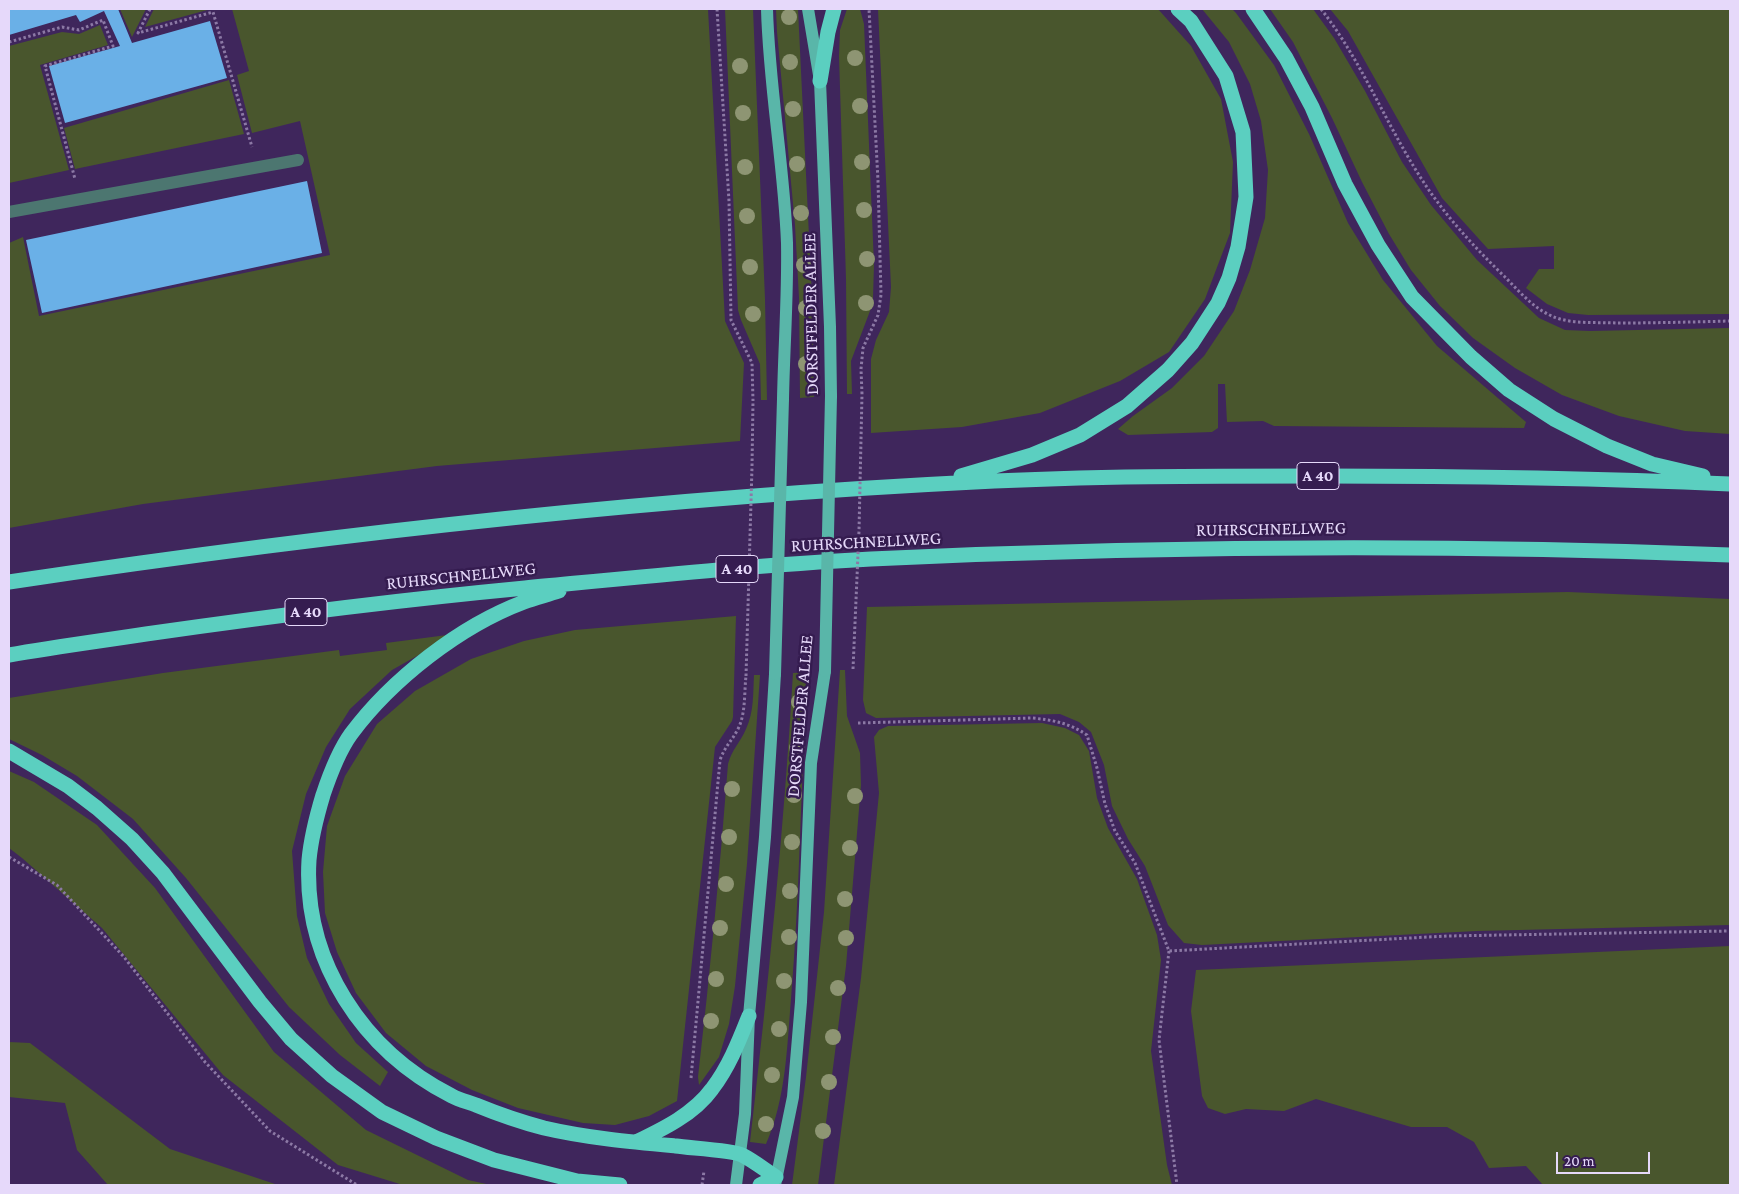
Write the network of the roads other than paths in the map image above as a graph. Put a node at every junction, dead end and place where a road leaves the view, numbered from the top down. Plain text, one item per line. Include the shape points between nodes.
1 (766, 9) edge
2 (808, 9) edge
3 (834, 9) edge
4 (1178, 9) edge
5 (1253, 9) edge
6 (820, 81) junction
7 (298, 160) dead end
8 (9, 212) edge
9 (1730, 482) edge
10 (906, 486) junction
11 (1730, 555) edge
12 (605, 580) junction
13 (9, 582) edge
14 (9, 655) edge
15 (9, 751) edge
16 (749, 1016) junction
17 (634, 1142) junction
18 (740, 1154) junction
19 (775, 1181) edge
20 (620, 1185) edge
21 (736, 1185) edge
22 (760, 1185) edge

1 - 16 main road, DORSTFELDER ALLEE, bridge via 787,244 776,674
2 - 6 main road, DORSTFELDER ALLEE
3 - 6 highway
4 - 10 highway via 1191,21 1226,76 1243,132 1246,197 1238,247 1218,303 1192,343 1168,370 1127,406 1080,435 981,471
5 - 9 highway via 1286,58 1308,99 1345,184 1378,245 1412,297 1471,357 1509,390 1554,420 1607,446 1652,464
6 - 19 main road, DORSTFELDER ALLEE, bridge via 831,396 825,671 811,763 801,1002 793,1097
7 - 8 lane
9 - 10 highway, A 40 via 1491,476 1232,476
10 - 13 highway, A 40 via 563,511 140,562
11 - 12 highway, RUHRSCHNELLWEG / A 40 via 1494,548 1185,549 870,559
12 - 14 highway, RUHRSCHNELLWEG / A 40 via 382,602
12 - 17 highway via 525,602 497,614 440,649 378,702 350,736 330,772 309,858 310,893 315,931 342,995 365,1029 407,1068 452,1097 497,1113 542,1127
15 - 20 highway via 68,786 132,839 163,873 291,1039 332,1076 382,1112 436,1138 494,1160 577,1181
16 - 17 highway via 734,1054 712,1090 667,1127
16 - 18 main road, DORSTFELDER ALLEE
17 - 18 highway
18 - 19 highway
18 - 21 main road, DORSTFELDER ALLEE
19 - 22 highway

